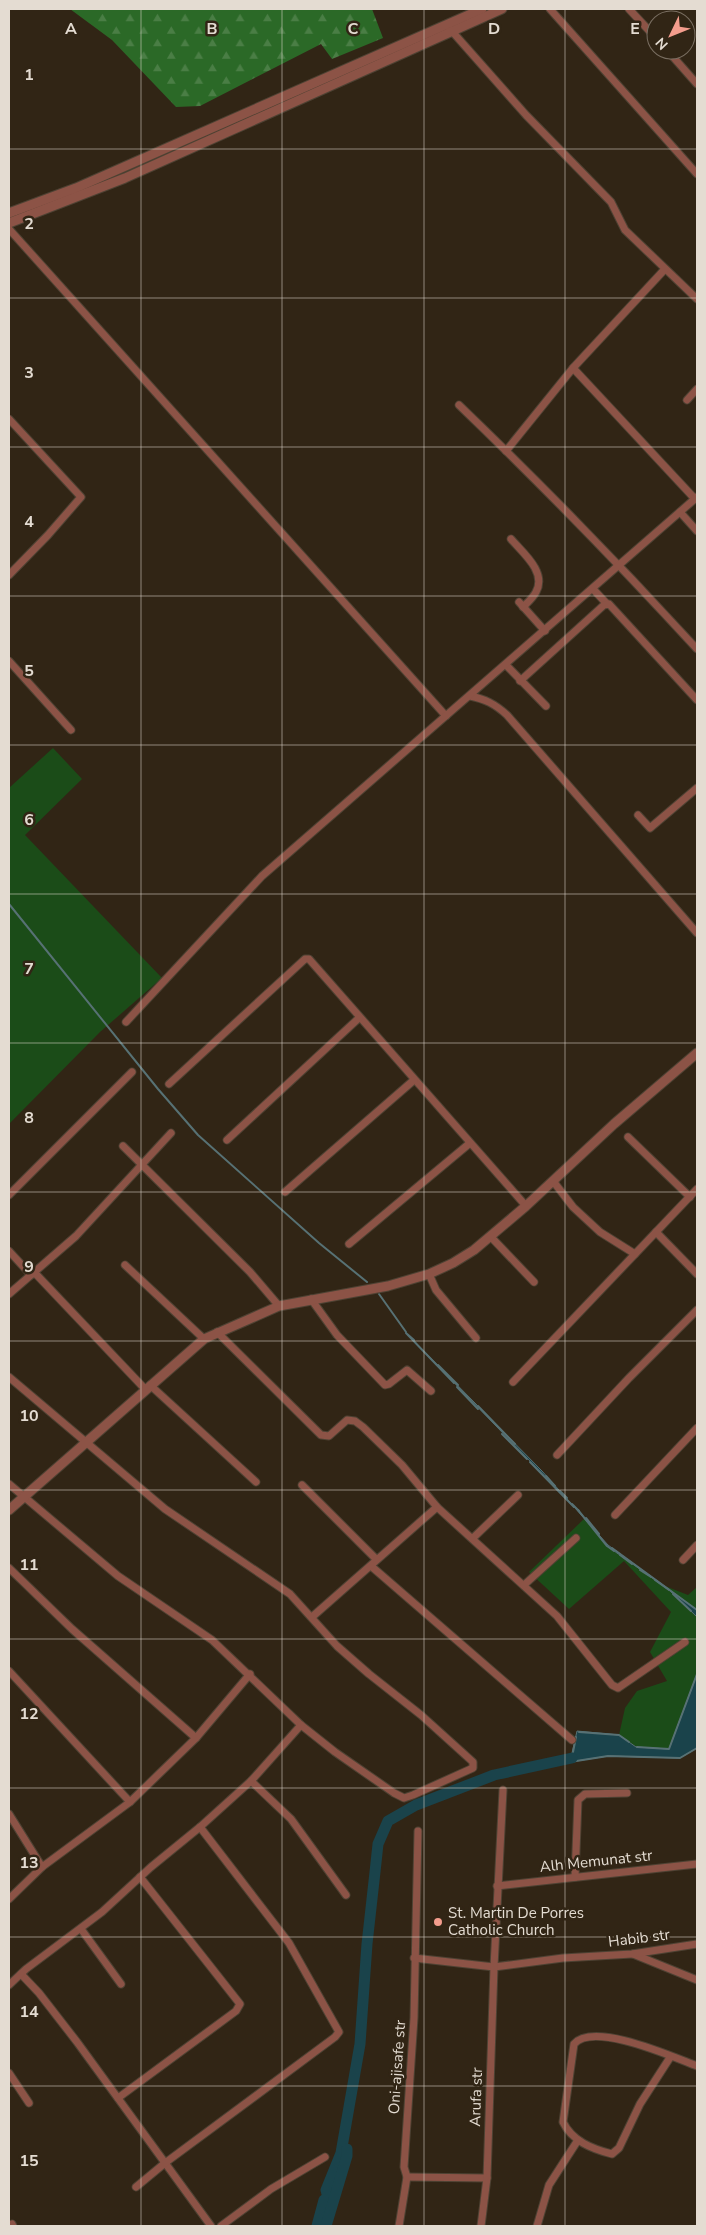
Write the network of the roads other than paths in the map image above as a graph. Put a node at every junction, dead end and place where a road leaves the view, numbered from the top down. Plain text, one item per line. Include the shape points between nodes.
1 (482, 9) edge
2 (502, 9) edge
3 (550, 9) edge
4 (629, 9) edge
5 (646, 27) edge
6 (450, 28) junction
7 (676, 60) edge
8 (697, 84) edge
9 (120, 169) junction
10 (697, 174) edge
11 (124, 178) junction
12 (9, 213) edge
13 (9, 223) edge
14 (9, 229) edge
15 (665, 270) junction
16 (697, 299) edge
17 (573, 368) junction
18 (697, 389) edge
19 (687, 400) dead end
20 (459, 406) dead end
21 (9, 418) edge
22 (506, 451) junction
23 (696, 498) edge
24 (680, 512) junction
25 (697, 531) edge
26 (511, 539) dead end
27 (620, 565) junction
28 (9, 575) edge
29 (593, 589) junction
30 (606, 604) junction
31 (545, 631) junction
32 (697, 649) edge
33 (9, 662) edge
34 (506, 665) junction
35 (520, 681) junction
36 (470, 696) junction
37 (697, 700) edge
38 (546, 706) dead end
39 (446, 716) junction
40 (71, 730) dead end
41 (697, 788) edge
42 (638, 814) dead end
43 (697, 933) edge
44 (359, 1018) junction
45 (126, 1022) dead end
46 (697, 1053) edge
47 (132, 1072) dead end
48 (414, 1080) junction
49 (169, 1084) dead end
50 (171, 1133) dead end
51 (628, 1137) dead end
52 (227, 1140) dead end
53 (470, 1143) junction
54 (123, 1146) dead end
55 (140, 1165) junction
56 (553, 1181) junction
57 (697, 1189) edge
58 (285, 1192) dead end
59 (9, 1195) edge
60 (690, 1196) junction
61 (526, 1206) junction
62 (656, 1232) junction
63 (491, 1237) junction
64 (349, 1244) dead end
65 (9, 1251) edge
66 (635, 1254) junction
67 (124, 1265) dead end
68 (33, 1273) junction
69 (429, 1274) junction
70 (697, 1274) edge
71 (534, 1282) dead end
72 (9, 1294) edge
73 (311, 1299) junction
74 (279, 1306) junction
75 (697, 1310) edge
76 (217, 1332) junction
77 (476, 1338) dead end
78 (204, 1339) junction
79 (9, 1377) edge
80 (514, 1382) dead end
81 (148, 1387) junction
82 (431, 1391) dead end
83 (697, 1428) edge
84 (87, 1442) junction
85 (557, 1455) dead end
86 (256, 1482) dead end
87 (9, 1484) edge
88 (302, 1485) dead end
89 (518, 1495) dead end
90 (25, 1497) junction
91 (437, 1507) junction
92 (9, 1510) edge
93 (614, 1515) dead end
94 (473, 1538) junction
95 (576, 1538) dead end
96 (697, 1545) edge
97 (376, 1559) junction
98 (683, 1560) dead end
99 (371, 1566) junction
100 (9, 1568) edge
101 (524, 1585) junction
102 (312, 1617) junction
103 (685, 1642) dead end
104 (9, 1671) edge
105 (250, 1674) junction
106 (302, 1725) junction
107 (196, 1738) junction
108 (572, 1740) dead end
109 (251, 1781) junction
110 (503, 1790) dead end
111 (627, 1792) dead end
112 (130, 1802) junction
113 (9, 1814) edge
114 (200, 1827) junction
115 (418, 1832) dead end
116 (697, 1864) edge
117 (42, 1867) junction
118 (140, 1877) junction
119 (575, 1877) junction
120 (497, 1886) junction
121 (346, 1895) dead end
122 (9, 1899) edge
123 (80, 1929) junction
124 (697, 1944) edge
125 (632, 1954) junction
126 (414, 1958) junction
127 (494, 1967) junction
128 (9, 1972) edge
129 (18, 1977) junction
130 (697, 1980) edge
131 (121, 1984) dead end
132 (9, 1986) edge
133 (671, 2056) junction
134 (697, 2066) edge
135 (9, 2073) edge
136 (118, 2098) junction
137 (29, 2102) dead end
138 (578, 2140) junction
139 (326, 2157) dead end
140 (165, 2163) junction
141 (407, 2177) junction
142 (487, 2178) junction
143 (136, 2187) dead end
144 (211, 2226) edge
145 (221, 2226) edge
146 (399, 2226) edge
147 (481, 2226) edge
148 (537, 2226) edge

1 - 6 street
2 - 6 street
3 - 10 street
4 - 5 street
6 - 9 street
6 - 11 street
6 - 15 street via 526,115 606,196 625,230
7 - 8 street
9 - 11 street
9 - 12 street
11 - 13 street
14 - 39 street
15 - 16 street
15 - 17 street
17 - 22 street
17 - 23 street
18 - 19 street
20 - 22 street
21 - 28 street via 81,497
22 - 27 street
23 - 24 street
24 - 25 street
24 - 27 street
26 - 31 street via 536,567 539,578 537,591 521,605
27 - 29 street
27 - 32 street
29 - 30 street
29 - 31 street
30 - 35 street
30 - 37 street via 612,606
31 - 34 street
33 - 40 street
34 - 35 street
34 - 36 street
35 - 38 street
36 - 39 street
36 - 43 street via 496,705 507,715
39 - 45 street via 262,876
41 - 42 street via 650,828
44 - 48 street
44 - 49 street via 311,961 305,959
44 - 52 street
46 - 56 street
47 - 59 street
48 - 53 street
48 - 58 street
50 - 55 street
51 - 60 street
53 - 61 street
53 - 64 street
54 - 55 street
55 - 68 street via 76,1236
55 - 74 street via 250,1272
56 - 61 street
56 - 66 street via 600,1232
57 - 60 street
60 - 62 street
61 - 63 street
62 - 66 street
62 - 70 street
63 - 69 street via 453,1263
63 - 71 street
65 - 68 street
66 - 80 street
67 - 78 street
68 - 72 street
68 - 81 street
69 - 73 street via 388,1286
69 - 77 street via 436,1290
73 - 74 street
73 - 82 street via 337,1335 385,1385 407,1370
74 - 76 street
75 - 85 street
76 - 78 street
76 - 91 street via 321,1435 329,1436 347,1420 355,1421 402,1465
78 - 81 street
79 - 84 street
81 - 84 street
81 - 86 street
83 - 93 street
84 - 90 street
84 - 102 street via 165,1509 290,1594
87 - 90 street
88 - 97 street
89 - 94 street
90 - 92 street
90 - 105 street via 118,1576 212,1640
91 - 94 street
91 - 97 street
94 - 101 street
95 - 101 street
96 - 98 street
97 - 99 street
99 - 102 street
99 - 108 street
100 - 107 street via 72,1629
101 - 103 street via 557,1616 612,1685 618,1688
102 - 106 street via 337,1646 421,1714 472,1762 473,1768 404,1798 335,1752
104 - 112 street
105 - 106 street
105 - 107 street
106 - 109 street
107 - 112 street
109 - 114 street
109 - 121 street via 291,1819
110 - 120 street
111 - 119 street via 585,1794 578,1800
112 - 117 street
113 - 117 street
114 - 118 street
114 - 140 street via 289,1943 339,2032
115 - 126 street, Oni-ajisafe str
116 - 119 street, Alh Memunat str
117 - 122 street
118 - 123 street
118 - 136 street via 240,2004 236,2011
119 - 120 street, Alh Memunat str
120 - 127 street
123 - 129 street
123 - 131 street
124 - 125 street, Habib str
125 - 127 street, Habib str
125 - 130 street
126 - 127 street
126 - 141 street, Oni-ajisafe str via 414,2018 404,2167
127 - 142 street, Arufa str
128 - 129 street
129 - 132 street
129 - 136 street via 39,1993
133 - 134 street
133 - 138 street via 640,2104 619,2148 612,2154
133 - 138 street via 622,2039 579,2038 574,2044 563,2122 568,2132
135 - 137 street
136 - 140 street
138 - 148 street via 549,2185
139 - 145 street via 271,2189
140 - 143 street
140 - 144 street
141 - 142 street
141 - 146 street, Oni-ajisafe str
142 - 147 street, Arufa str

